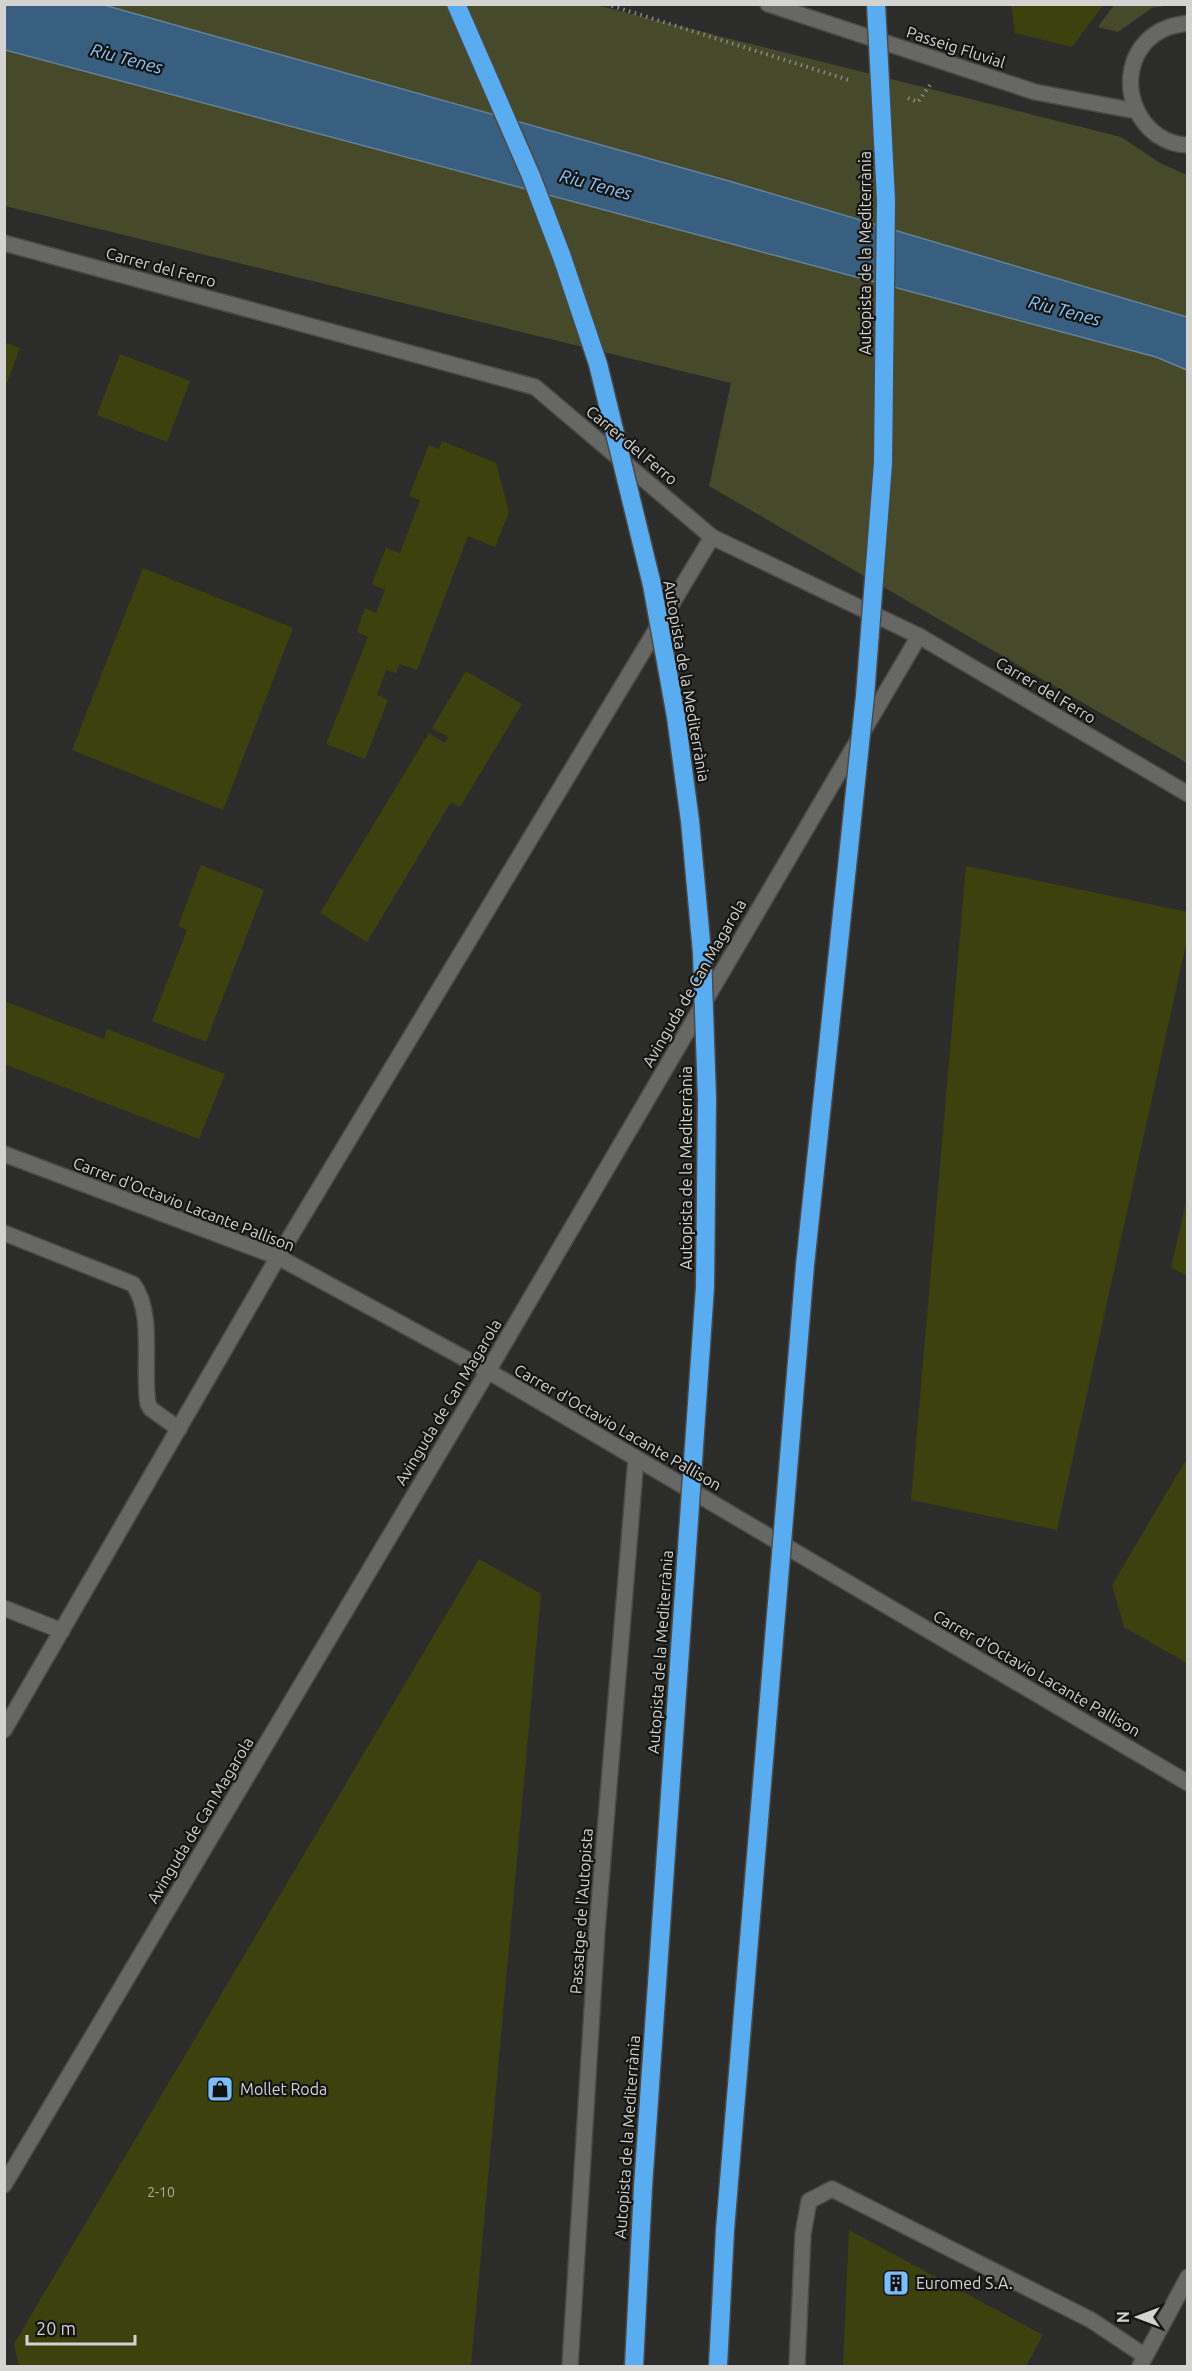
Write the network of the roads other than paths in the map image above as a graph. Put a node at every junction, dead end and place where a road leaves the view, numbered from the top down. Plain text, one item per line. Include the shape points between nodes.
1 (456, 4) edge
2 (768, 4) edge
3 (876, 4) edge
4 (1188, 23) edge
5 (1136, 111) junction
6 (1188, 145) edge
7 (4, 243) edge
8 (712, 537) junction
9 (919, 636) junction
10 (1188, 794) edge
11 (4, 1154) edge
12 (4, 1233) edge
13 (278, 1257) junction
14 (488, 1371) junction
15 (179, 1429) junction
16 (636, 1458) junction
17 (4, 1608) edge
18 (62, 1631) junction
19 (4, 1730) edge
20 (1188, 1783) edge
21 (4, 2185) edge
22 (1188, 2277) edge
23 (1142, 2362) edge
24 (570, 2367) edge
25 (634, 2367) edge
26 (718, 2367) edge
27 (796, 2367) edge

1 - 25 highway, Autopista de la Mediterrània, bridge via 531,176 598,364 652,585 676,717 702,953 707,1098 705,1287 644,2163
2 - 5 street, Passeig Fluvial via 1035,92
3 - 26 highway, Autopista de la Mediterrània, bridge via 886,200 883,463 865,696 805,1265 725,2230
4 - 5 street via 1168,27 1138,53 1131,71 1130,91
5 - 6 street via 1147,128 1164,139
7 - 8 street, Carrer del Ferro via 535,387
8 - 9 street, Carrer del Ferro
8 - 13 street
9 - 10 street, Carrer del Ferro
9 - 14 street, Avinguda de Can Magarola
11 - 13 street, Carrer d'Octavio Lacante Pallison
12 - 15 street via 133,1284 145,1313 148,1404
13 - 14 street, Carrer d'Octavio Lacante Pallison
13 - 15 street
14 - 16 street, Carrer d'Octavio Lacante Pallison
14 - 21 street, Avinguda de Can Magarola
15 - 18 street
16 - 20 street, Carrer d'Octavio Lacante Pallison
16 - 24 street, Passatge de l'Autopista via 597,1930
17 - 18 street
18 - 19 street
22 - 23 street
23 - 27 street via 1091,2320 832,2189 809,2201 803,2234

